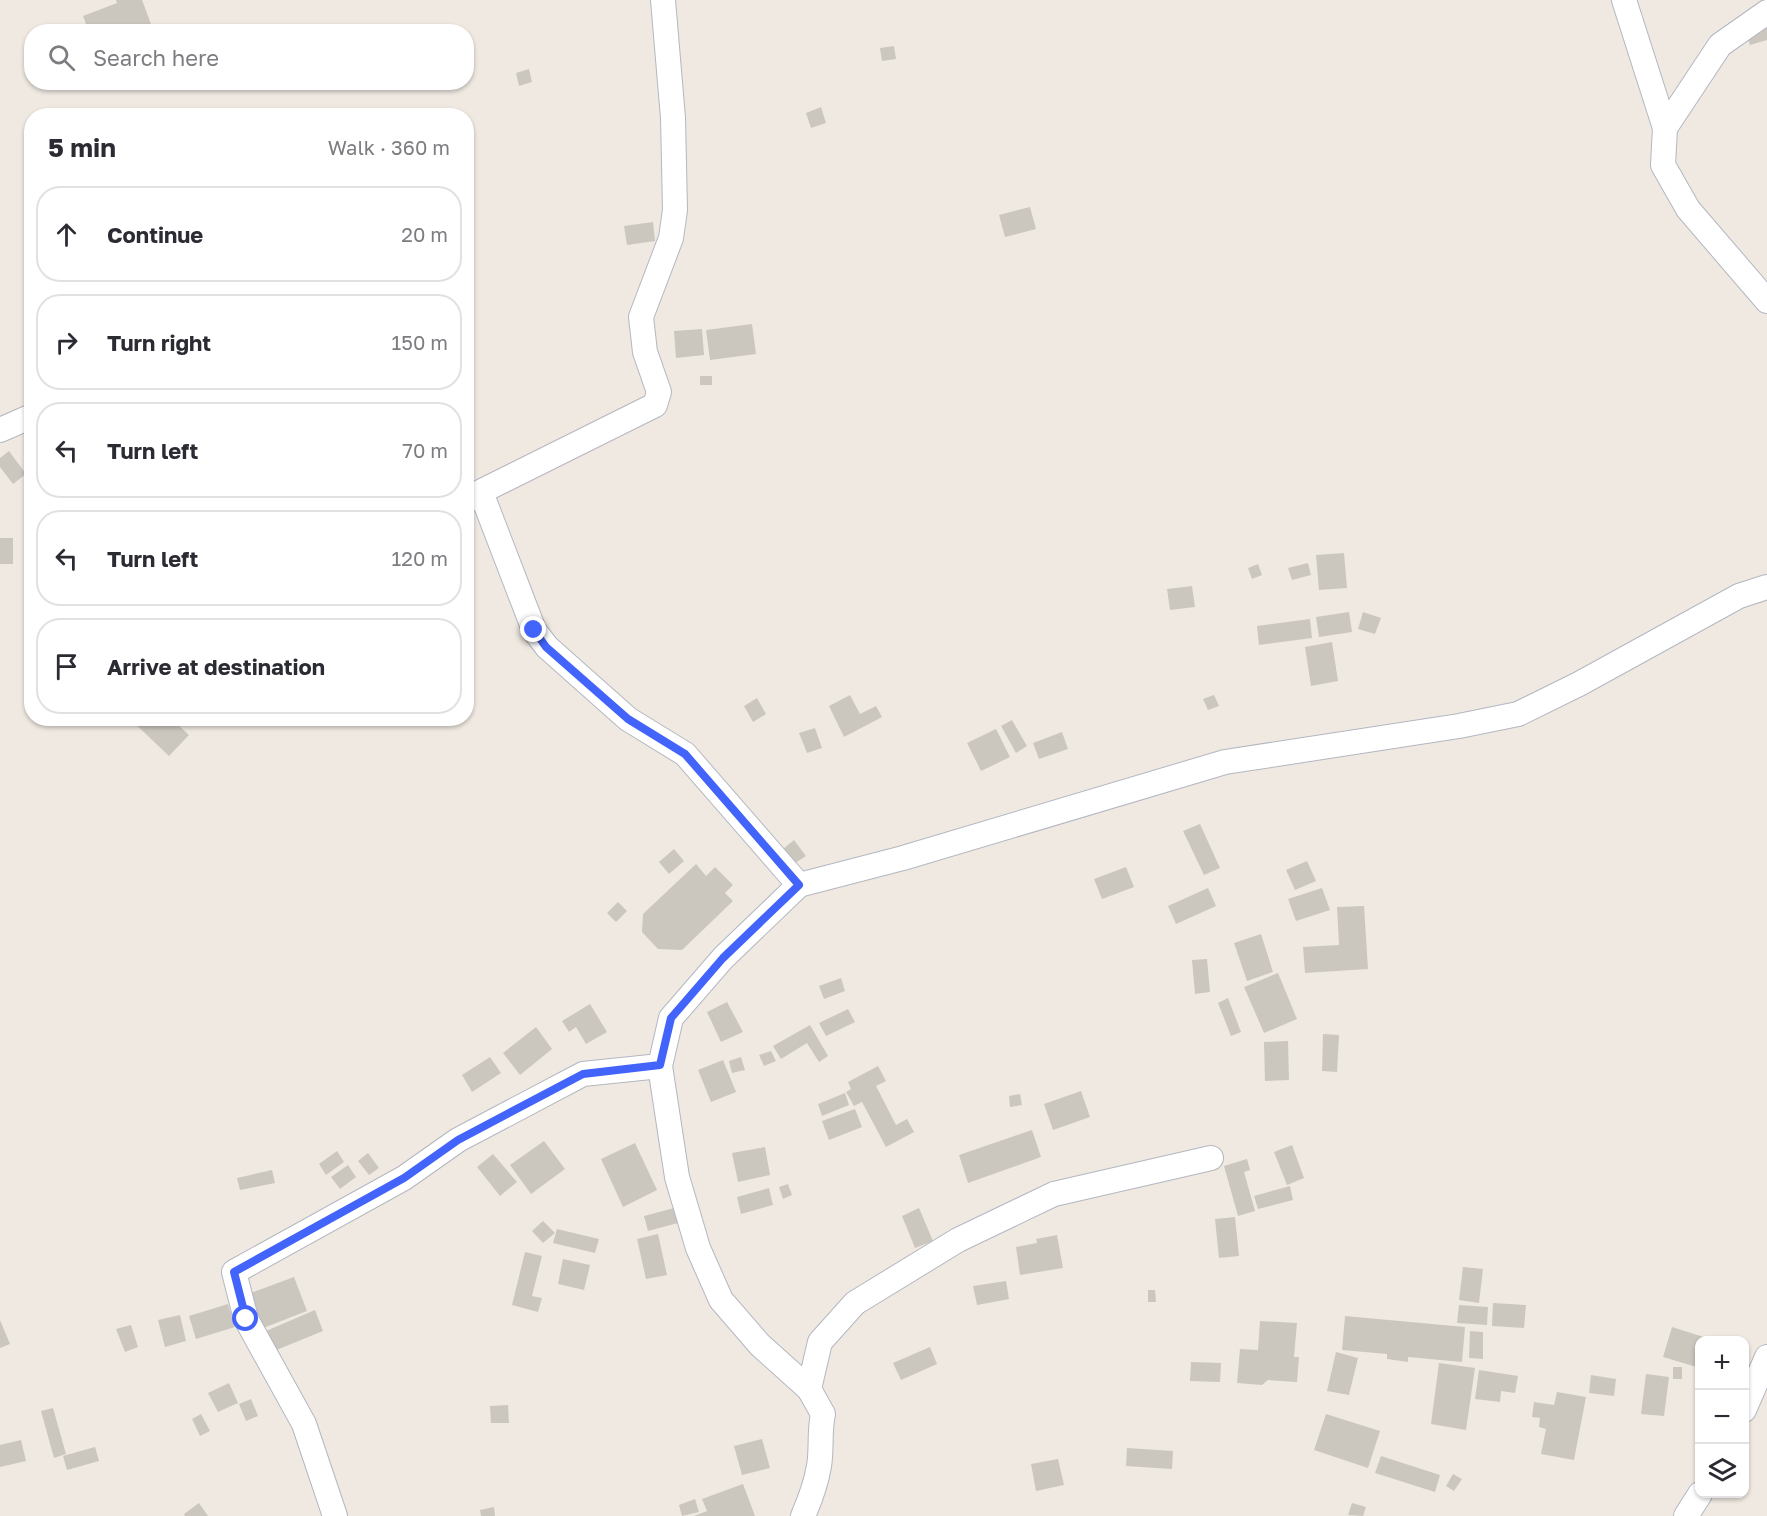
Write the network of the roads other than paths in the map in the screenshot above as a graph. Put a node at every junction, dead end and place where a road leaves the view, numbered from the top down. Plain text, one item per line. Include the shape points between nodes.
1 (663, 0) edge
2 (1624, 0) edge
3 (1767, 12) edge
4 (1665, 128) junction
5 (1767, 301) edge
6 (24, 420) edge
7 (0, 430) edge
8 (474, 496) edge
9 (474, 499) edge
10 (1767, 587) edge
11 (799, 885) junction
12 (660, 1065) junction
13 (1211, 1158) dead end
14 (1767, 1357) edge
15 (809, 1389) junction
16 (1749, 1398) edge
17 (1697, 1498) edge
18 (335, 1516) edge
19 (803, 1516) edge
20 (1686, 1516) edge

1 - 8 street via 673,118 675,210 670,238 641,317 645,352 659,393 655,405
2 - 4 street
3 - 4 street via 1720,45
4 - 5 street via 1663,165 1688,209
6 - 7 street
9 - 11 street via 484,500 534,630 546,647 628,719 685,754
10 - 11 street via 1739,596 1518,714 1225,762
11 - 12 street via 723,958 671,1018
12 - 15 street via 677,1177 698,1248 721,1300 760,1346
12 - 18 street via 583,1074 458,1140 404,1178 234,1272 246,1319 304,1424
13 - 15 street via 1054,1194 958,1240 855,1303 820,1342
14 - 16 street
15 - 19 street via 823,1414 820,1465
17 - 20 street

